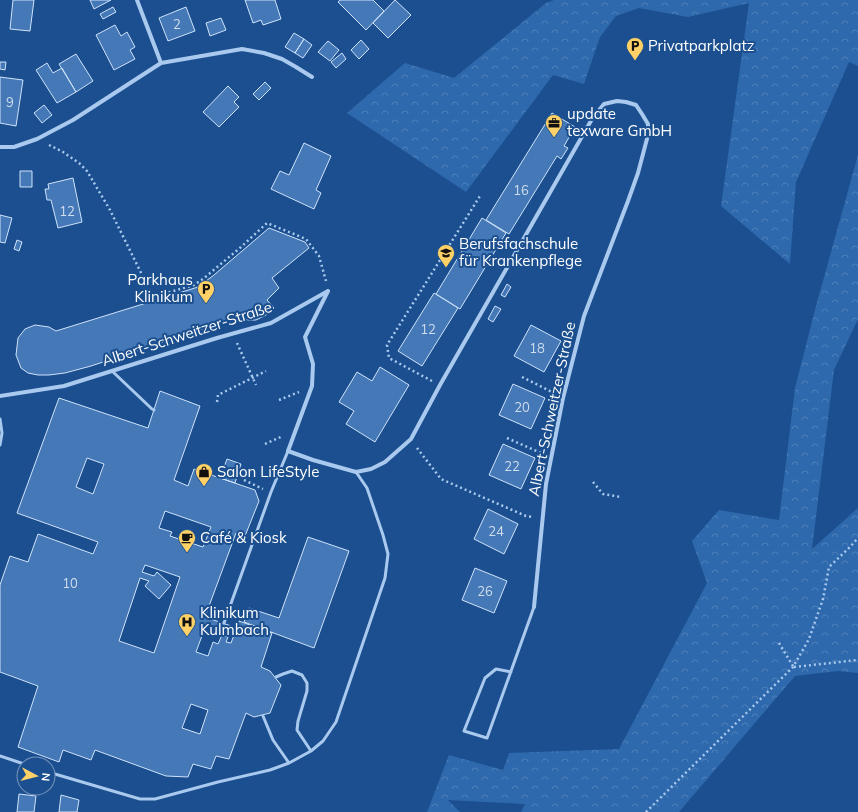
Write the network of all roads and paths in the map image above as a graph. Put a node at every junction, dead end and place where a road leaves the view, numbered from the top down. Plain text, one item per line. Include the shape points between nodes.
1 (137, 0) edge
2 (161, 63) junction
3 (312, 77) dead end
4 (37, 139) junction
5 (0, 147) edge
6 (480, 196) dead end
7 (328, 291) junction
8 (232, 334) junction
9 (112, 371) junction
10 (266, 371) dead end
11 (522, 377) dead end
12 (252, 378) junction
13 (256, 385) dead end
14 (440, 385) junction
15 (312, 386) junction
16 (0, 396) edge
17 (563, 398) junction
18 (279, 400) dead end
19 (217, 402) dead end
20 (154, 410) dead end
21 (0, 419) edge
22 (507, 438) dead end
23 (411, 439) junction
24 (0, 445) edge
25 (288, 451) junction
26 (551, 457) junction
27 (356, 472) junction
28 (244, 480) dead end
29 (593, 482) dead end
30 (271, 492) junction
31 (621, 496) dead end
32 (542, 519) junction
33 (858, 538) edge
34 (534, 607) joint
35 (224, 623) dead end
36 (779, 644) dead end
37 (858, 660) edge
38 (793, 667) junction
39 (511, 672) junction
40 (276, 677) dead end
41 (263, 716) dead end
42 (311, 751) junction
43 (0, 756) edge
44 (16, 761) edge
45 (289, 763) junction
46 (56, 774) edge
47 (646, 812) edge

1 - 2 street
2 - 3 street via 242,49 282,60
2 - 4 street via 73,120
4 - 5 street via 14,147
4 - 7 path via 63,152 87,171 110,210 153,297 194,285 267,223 306,239 319,256
6 - 14 path via 387,345 389,358
7 - 8 street, Albert-Schweitzer-Straße via 271,323
7 - 15 street via 305,337 313,364
8 - 9 street, Albert-Schweitzer-Straße
8 - 12 path
9 - 16 street, Albert-Schweitzer-Straße via 64,386
9 - 20 lane
10 - 12 path
11 - 17 path
12 - 13 path
12 - 19 path via 218,395
14 - 17 street, Albert-Schweitzer-Straße via 592,119 604,104 617,100 636,105 648,124 648,135 638,173 584,316
14 - 23 street, Albert-Schweitzer-Straße
15 - 18 path
15 - 25 street
17 - 26 street, Albert-Schweitzer-Straße
21 - 24 lane
22 - 26 path
23 - 27 street, Albert-Schweitzer-Straße via 385,462 371,469
23 - 32 path via 441,478 526,516
25 - 27 street
25 - 30 lane
26 - 32 street, Albert-Schweitzer-Straße
27 - 42 lane via 367,488 383,535 388,554 386,578 336,722 323,741
28 - 30 path
29 - 31 path via 603,494
30 - 35 lane
32 - 34 street, Albert-Schweitzer-Straße
33 - 38 path via 829,567 823,599 809,639
34 - 39 lane
36 - 38 path
37 - 38 path
38 - 47 path
39 - 39 lane via 487,738 464,730 485,678 496,669
40 - 42 lane via 292,672 302,675 307,683 297,730
41 - 45 lane via 273,740
42 - 45 lane
43 - 44 lane
45 - 46 lane via 155,799 140,799

